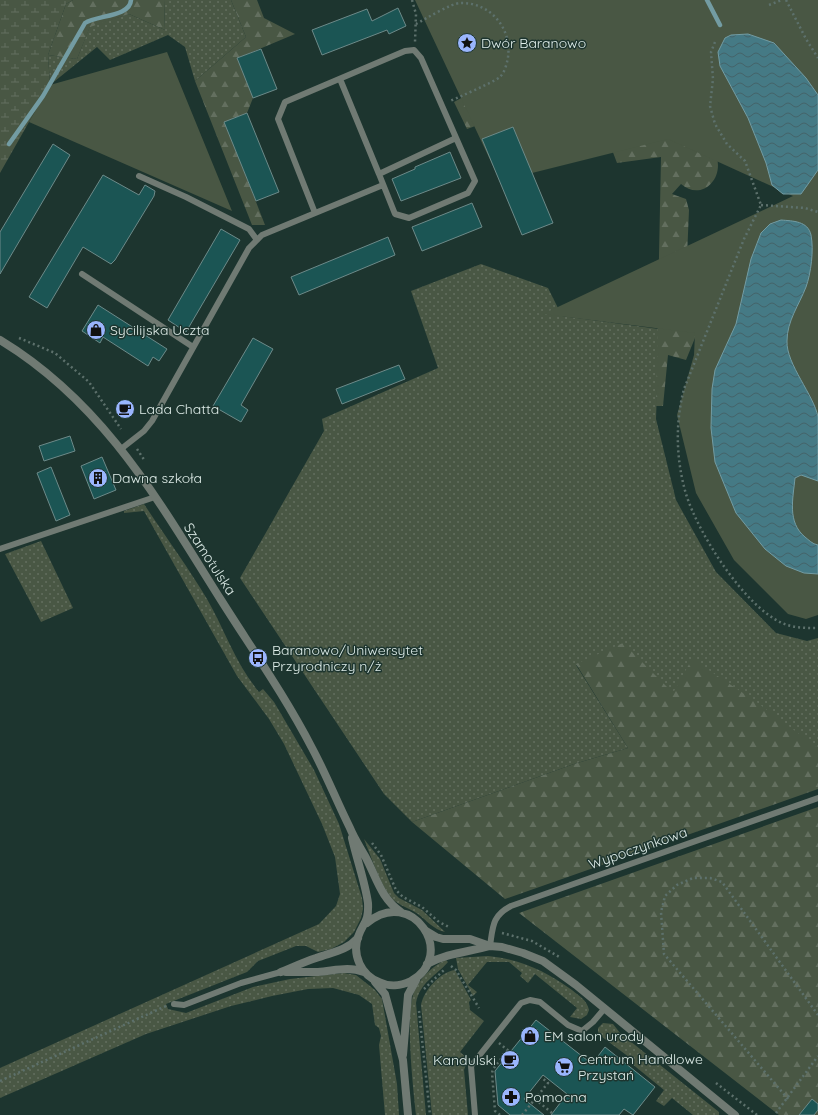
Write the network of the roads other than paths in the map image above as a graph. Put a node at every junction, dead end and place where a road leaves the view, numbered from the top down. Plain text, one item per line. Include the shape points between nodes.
1 (340, 79) junction
2 (456, 138) junction
3 (379, 174) junction
4 (139, 176) dead end
5 (383, 185) junction
6 (315, 213) junction
7 (257, 240) junction
8 (82, 274) dead end
9 (0, 340) edge
10 (193, 347) junction
11 (121, 448) junction
12 (155, 497) junction
13 (0, 549) edge
14 (818, 798) edge
15 (350, 830) junction
16 (401, 912) junction
17 (367, 923) junction
18 (426, 931) junction
19 (358, 938) junction
20 (490, 946) junction
21 (427, 964) junction
22 (282, 972) junction
23 (364, 972) junction
24 (420, 974) junction
25 (375, 981) junction
26 (174, 1004) road end
27 (605, 1008) junction
28 (403, 1060) junction
29 (408, 1115) edge
30 (475, 1115) edge
31 (735, 1115) edge

1 - 2 lane via 405,51 414,50 421,58
1 - 3 lane
1 - 6 lane via 285,102 278,119
2 - 3 lane
2 - 5 lane via 475,182 468,193 409,218 395,214
3 - 5 lane
4 - 7 lane via 186,196 249,229
5 - 6 lane
6 - 7 lane
7 - 10 lane via 249,248
8 - 10 lane
9 - 11 street, Szamotulska via 25,356 70,392
10 - 11 lane via 149,425
11 - 12 street, Szamotulska
12 - 13 lane
12 - 15 street, Szamotulska via 288,706 319,761
14 - 20 lane, Wypoczynkowa via 511,906 495,919
15 - 16 street, Szamotulska via 388,901
15 - 17 street, Szamotulska via 366,894
16 - 17 street via 379,914
16 - 18 street via 413,917
17 - 19 street
18 - 20 street via 436,937 470,939
18 - 21 street via 430,944
19 - 22 street via 342,950
19 - 23 street via 357,958
20 - 21 street via 451,954
20 - 27 street via 523,953 543,961
21 - 24 street
22 - 23 street via 319,972 346,968
22 - 26 lane via 242,983 184,1005
23 - 25 street
24 - 25 street via 402,984 388,985
24 - 28 street via 408,995
25 - 28 street via 385,994
27 - 30 lane via 582,1031 568,1025 540,1002 530,1000 521,1003 471,1066
27 - 31 street
28 - 29 street

